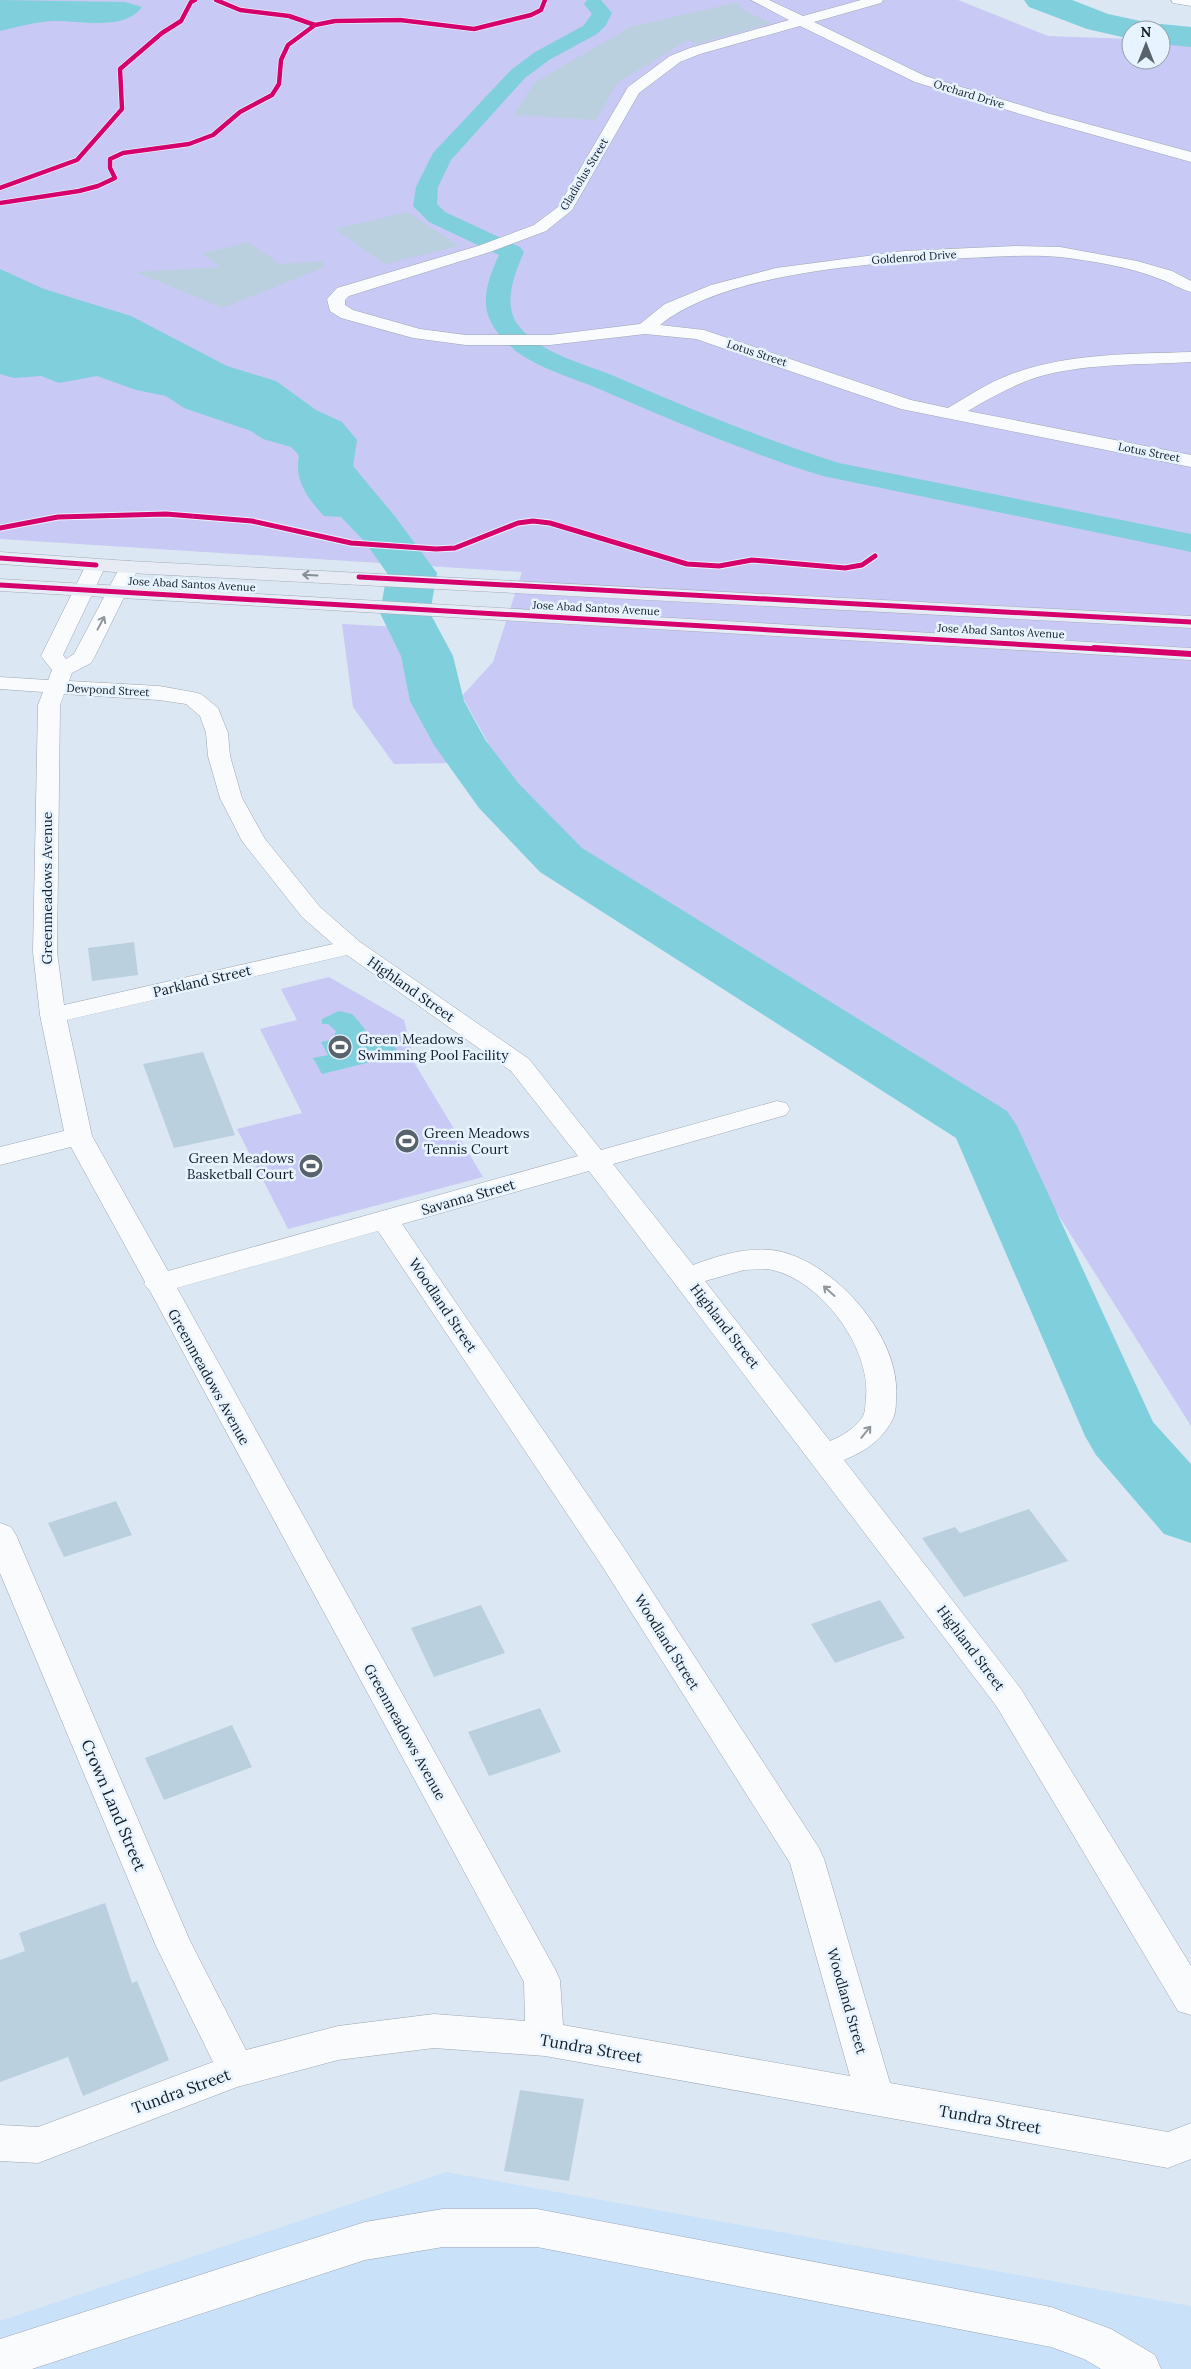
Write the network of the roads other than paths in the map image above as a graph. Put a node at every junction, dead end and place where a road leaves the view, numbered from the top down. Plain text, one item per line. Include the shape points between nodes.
1 (758, 0) edge
2 (876, 0) edge
3 (1178, 0) edge
4 (1191, 2) edge
5 (799, 22) junction
6 (1191, 157) edge
7 (1191, 287) edge
8 (343, 292) joint
9 (645, 329) junction
10 (1191, 357) edge
11 (951, 414) junction
12 (1191, 460) edge
13 (0, 558) edge
14 (96, 565) junction
15 (129, 567) junction
16 (0, 585) edge
17 (86, 590) junction
18 (117, 592) junction
19 (1191, 622) edge
20 (1191, 654) edge
21 (59, 678) junction
22 (0, 683) edge
23 (210, 713) joint
24 (352, 947) junction
25 (53, 1015) junction
26 (778, 1109) dead end
27 (79, 1136) junction
28 (0, 1156) edge
29 (595, 1162) junction
30 (385, 1220) junction
31 (687, 1277) junction
32 (158, 1284) junction
33 (825, 1456) junction
34 (0, 1535) edge
35 (1191, 1999) edge
36 (546, 2039) junction
37 (236, 2070) junction
38 (876, 2100) junction
39 (1191, 2141) edge
40 (0, 2143) edge
41 (0, 2359) edge
42 (1140, 2369) edge

1 - 5 street, Orchard Drive
2 - 5 street, Gladiolus Street
3 - 4 street
5 - 6 street, Orchard Drive via 920,79
5 - 8 street, Gladiolus Street via 694,51 654,72 633,90 564,210 540,228 484,249
7 - 9 street, Goldenrod Drive via 1137,266 1060,252 905,256 776,273 717,289 671,308
8 - 9 street, Lotus Street via 336,299 336,307 347,314 418,334 466,340 550,340
9 - 11 street, Lotus Street via 698,334 907,405
10 - 11 street via 1045,370 1016,378 980,395
11 - 12 street, Lotus Street
13 - 14 main road, Jose Abad Santos Avenue
14 - 15 main road, Jose Abad Santos Avenue
14 - 17 street
15 - 18 street
19 -> 15 main road, Jose Abad Santos Avenue
16 - 17 main road, Jose Abad Santos Avenue
17 - 18 main road, Jose Abad Santos Avenue
17 - 21 street via 52,656
18 - 20 main road, Jose Abad Santos Avenue
21 -> 18 street via 83,658
21 - 22 street, Dewpond Street
21 - 23 street, Dewpond Street via 193,699
21 - 25 street, Greenmeadows Avenue via 48,705 45,952
23 - 24 street, Highland Street via 231,798 254,841 312,912
24 - 25 street, Parkland Street
24 - 29 street, Highland Street via 520,1065
25 - 27 street, Greenmeadows Avenue
26 - 29 street, Savanna Street
27 - 28 street
27 - 32 street, Greenmeadows Avenue
29 - 30 street, Savanna Street
29 - 31 street, Highland Street
30 - 32 street, Savanna Street
30 - 38 street, Woodland Street via 613,1557 806,1859
31 - 33 street, Highland Street
33 -> 31 street via 858,1442 879,1416 882,1381 872,1347 854,1318 806,1272 780,1261 756,1259 721,1265
32 - 36 street, Greenmeadows Avenue via 542,1980
33 - 35 street, Highland Street via 1009,1698
34 - 37 street, Crown Land Street via 174,1946
36 - 37 street, Tundra Street via 434,2031 338,2043
36 - 38 street, Tundra Street
37 - 40 street, Tundra Street via 38,2144
38 - 39 street, Tundra Street via 1168,2150
41 - 42 street via 365,2241 443,2228 537,2228 1052,2327 1096,2342

